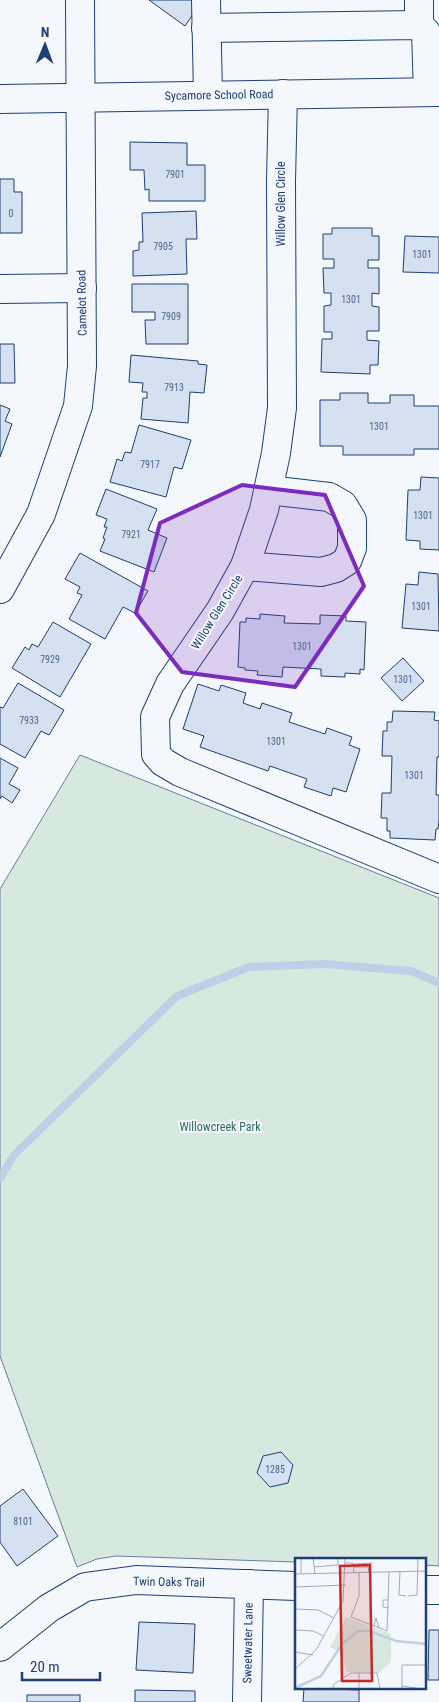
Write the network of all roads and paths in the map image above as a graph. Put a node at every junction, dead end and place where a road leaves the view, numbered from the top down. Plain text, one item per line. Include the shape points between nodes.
1 (80, 0) edge
2 (206, 0) edge
3 (419, 13) edge
4 (206, 28) junction
5 (433, 92) edge
6 (284, 94) junction
7 (208, 96) junction
8 (80, 98) junction
9 (0, 99) edge
10 (82, 288) junction
11 (0, 289) edge
12 (268, 490) junction
13 (245, 566) junction
14 (0, 589) edge
15 (439, 879) edge
16 (249, 1584) junction
17 (295, 1586) edge
18 (426, 1590) edge
19 (439, 1590) edge
20 (0, 1647) edge
21 (247, 1702) edge

1 - 8 street, Camelot Road
2 - 4 street
3 - 4 street
3 - 5 street via 426,32
4 - 7 street
5 - 6 street, Sycamore School Road
6 - 7 street, Sycamore School Road
6 - 12 street, Willow Glen Circle via 282,408
7 - 8 street, Sycamore School Road
8 - 9 street, Sycamore School Road
8 - 10 street, Camelot Road
10 - 11 street
10 - 14 street, Camelot Road via 82,366 78,406 41,514
12 - 13 street, Willow Glen Circle
12 - 13 street via 329,497 342,505 352,520 352,548 347,561 321,572
13 - 15 street, Willow Glen Circle via 220,611 170,684 156,717 156,754 180,772
16 - 17 street, Twin Oaks Trail
16 - 20 street, Twin Oaks Trail via 136,1580 85,1587 49,1608
16 - 21 street, Sweetwater Lane
18 - 19 street

